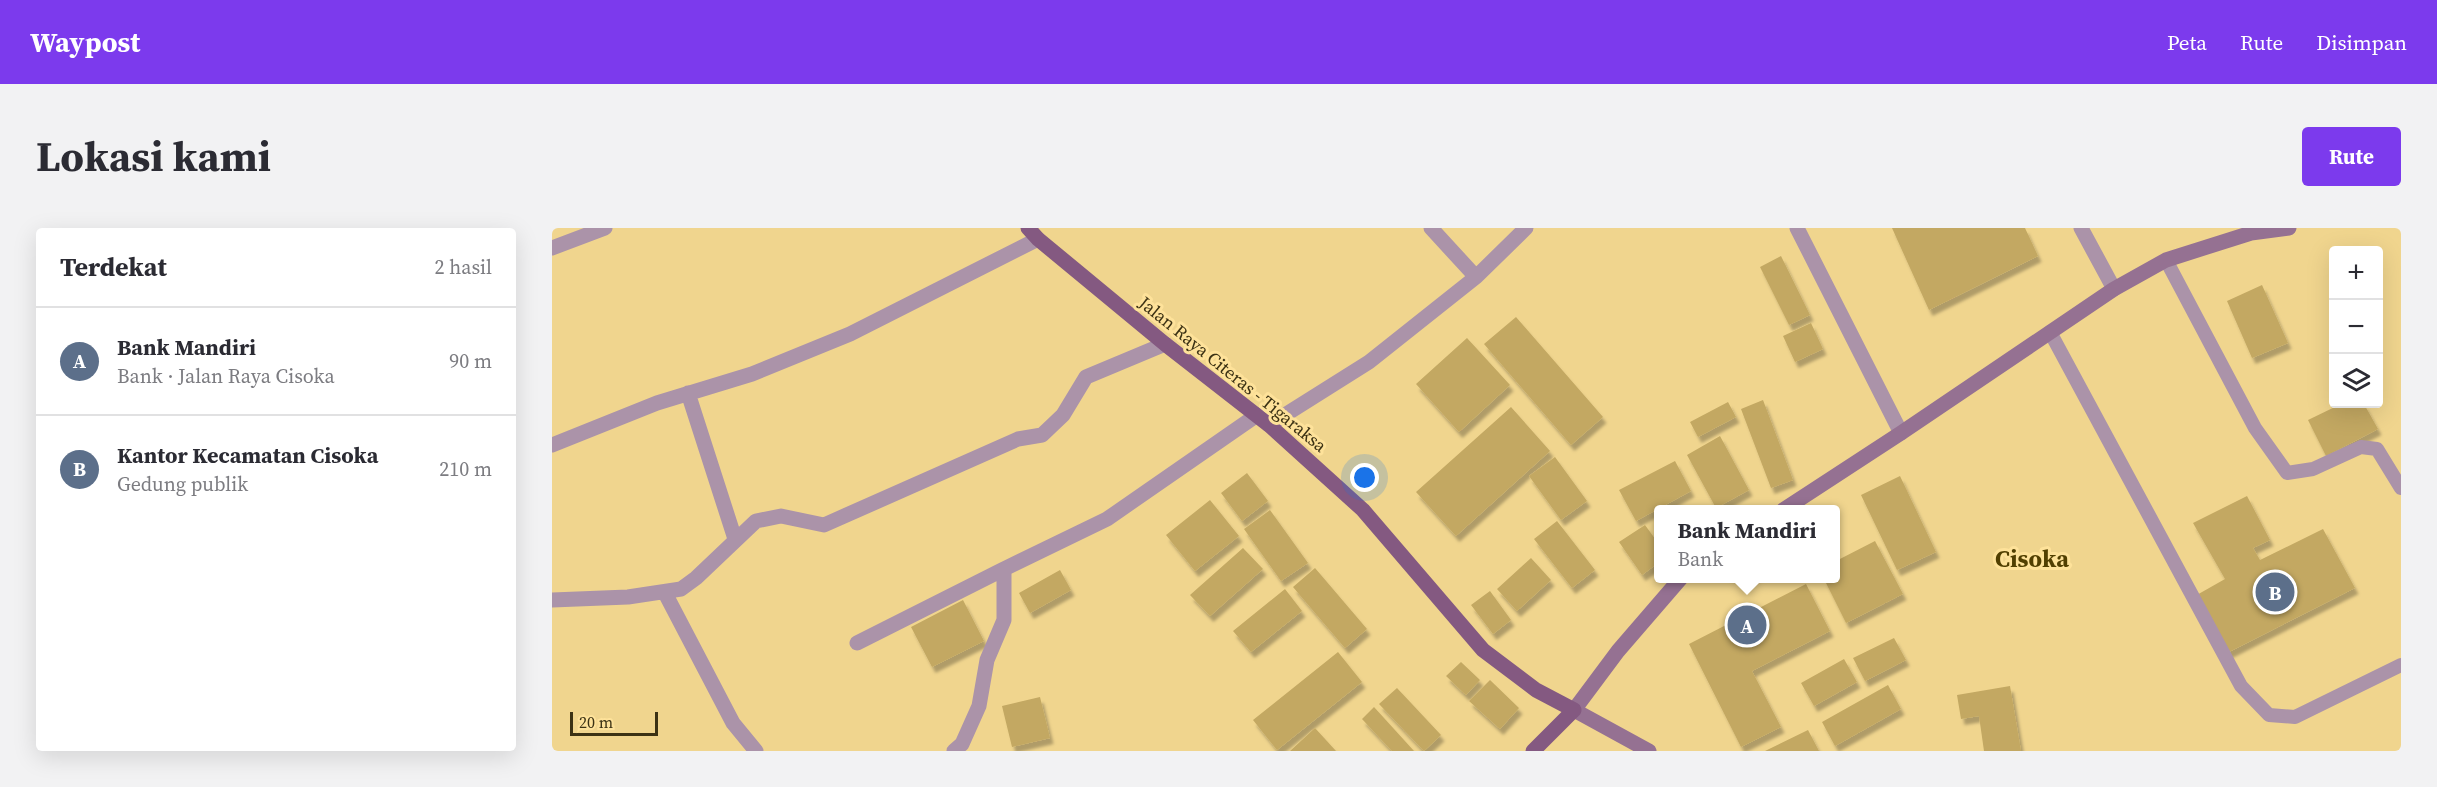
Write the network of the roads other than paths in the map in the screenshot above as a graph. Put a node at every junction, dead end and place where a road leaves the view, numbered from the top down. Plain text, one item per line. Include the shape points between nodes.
1 (1431, 228) edge
2 (1526, 228) edge
3 (1797, 228) edge
4 (2081, 228) edge
5 (2289, 228) edge
6 (599, 229) edge
7 (1033, 233) edge
8 (552, 248) edge
9 (2166, 260) junction
10 (1476, 277) junction
11 (2114, 289) junction
12 (2050, 332) junction
13 (1166, 344) junction
14 (688, 393) junction
15 (1263, 420) junction
16 (1901, 434) junction
17 (552, 445) edge
18 (2401, 488) edge
19 (1791, 505) edge
20 (735, 539) junction
21 (1004, 569) junction
22 (1678, 583) edge
23 (665, 593) junction
24 (552, 600) edge
25 (856, 643) dead end
26 (2401, 665) edge
27 (1574, 710) junction
28 (756, 751) edge
29 (954, 751) edge
30 (1533, 751) edge
31 (1649, 751) edge

1 - 10 street
2 - 10 street
3 - 16 street
4 - 11 street
5 - 9 street via 2251,233
6 - 8 street
7 - 13 main road, Jalan Raya Citeras - Tigaraksa
7 - 14 street via 850,334 752,374
9 - 11 street
9 - 18 lane via 2255,428 2287,473 2313,469 2361,447 2377,449
10 - 15 street via 1369,362
11 - 12 street
12 - 16 street
12 - 26 lane via 2241,686 2269,715 2295,717
13 - 15 main road, Jalan Raya Citeras - Tigaraksa
13 - 20 street via 1086,377 1063,416 1042,435 1018,439 824,525 781,516 756,521
14 - 17 street
14 - 20 street
15 - 21 street via 1107,519
15 - 27 main road, Jalan Raya Citeras - Tigaraksa via 1363,510 1483,650 1536,690
16 - 19 street
20 - 23 street via 696,578 681,589
21 - 25 street
21 - 29 street via 1004,620 987,660 979,706 962,744
22 - 27 street via 1618,651
23 - 24 street
23 - 28 street via 733,723
27 - 30 main road
27 - 31 street

